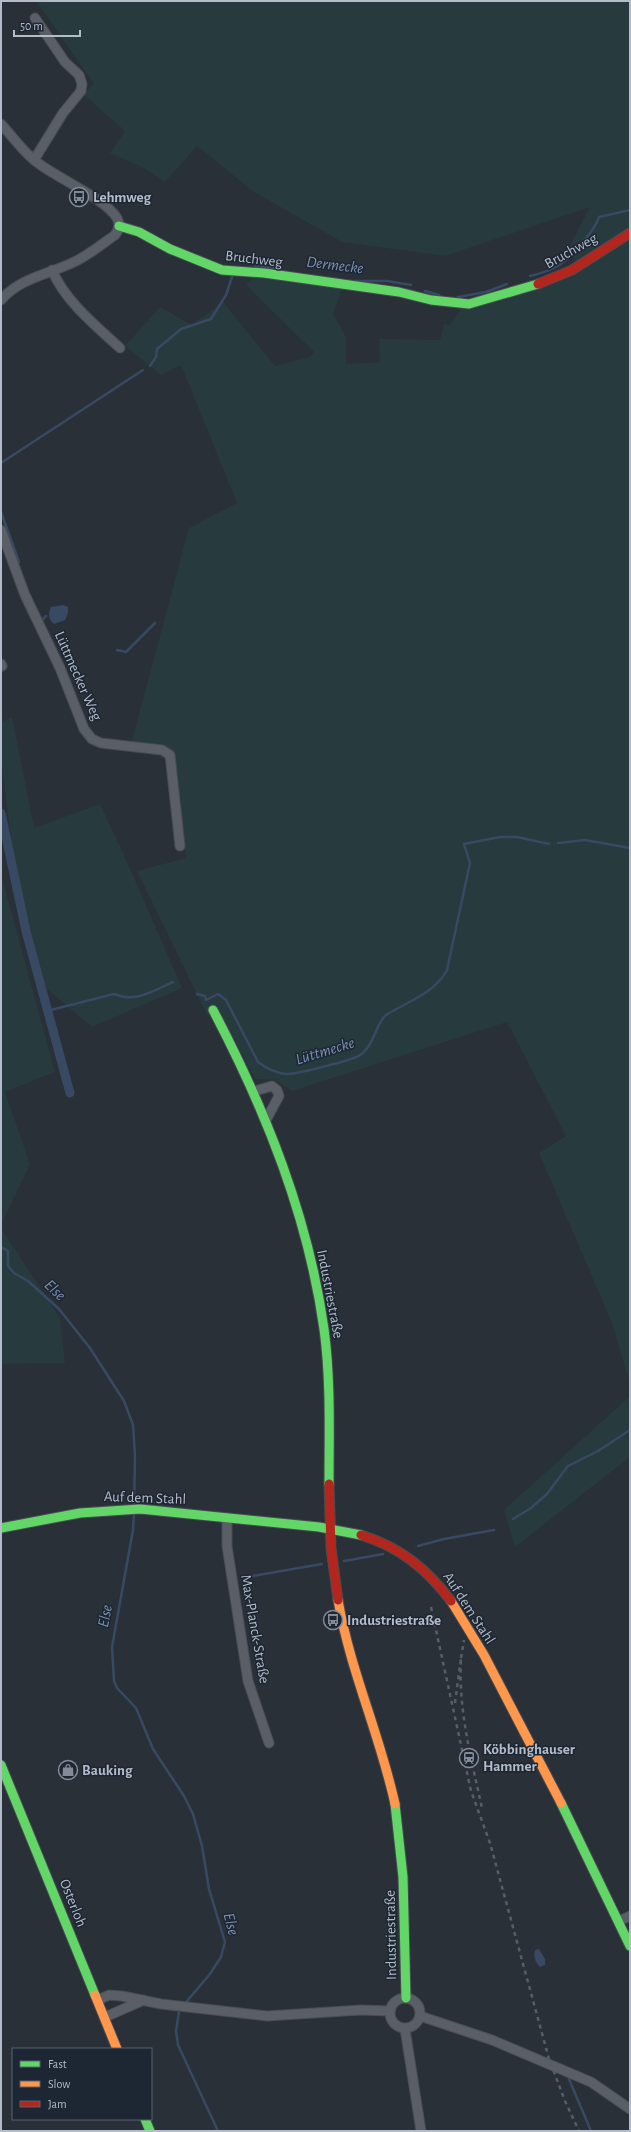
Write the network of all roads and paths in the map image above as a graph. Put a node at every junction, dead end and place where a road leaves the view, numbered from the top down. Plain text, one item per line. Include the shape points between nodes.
1 (35, 18) dead end
2 (1, 124) edge
3 (34, 160) junction
4 (119, 226) junction
5 (630, 233) edge
6 (52, 270) junction
7 (1, 300) edge
8 (120, 348) dead end
9 (1, 530) edge
10 (180, 846) dead end
11 (213, 1010) dead end
12 (255, 1091) junction
13 (266, 1120) junction
14 (227, 1518) junction
15 (1, 1528) edge
16 (331, 1528) junction
17 (269, 1742) dead end
18 (1, 1766) edge
19 (630, 1916) edge
20 (619, 1921) junction
21 (630, 1946) edge
22 (406, 1998) junction
23 (98, 2000) junction
24 (144, 2000) junction
25 (390, 2011) junction
26 (420, 2016) junction
27 (105, 2017) junction
28 (405, 2029) junction
29 (117, 2048) edge
30 (630, 2109) edge
31 (145, 2120) edge
32 (150, 2131) edge
33 (421, 2131) edge

1 - 3 street via 79,76 82,84 81,91 63,113
2 - 3 street
3 - 4 street via 97,200 117,218
4 - 5 street, Bruchweg via 139,232 222,270 399,292 431,300 469,304 546,281 572,270
4 - 6 street via 119,231 115,235 82,258
6 - 7 street via 24,282
6 - 8 street via 69,298
9 - 10 street, Lüttmecker Weg via 25,595 60,668 84,729 92,739 101,743 162,750 170,755
11 - 12 street, Industriestraße
12 - 13 street, Industriestraße
12 - 13 street via 272,1086 277,1090 279,1096
13 - 16 street, Industriestraße via 299,1214 326,1347 329,1378
14 - 15 street, Auf dem Stahl via 142,1510 105,1510 52,1516
14 - 16 street, Auf dem Stahl
14 - 17 street, Max-Planck-Straße via 227,1546 248,1681
16 - 20 street, Auf dem Stahl via 366,1535 404,1553 430,1574 444,1591 476,1643
16 - 22 street, Industriestraße via 334,1570 343,1624 386,1767 400,1836 406,1908
18 - 23 street, Osterloh
19 - 20 street
20 - 21 street, Auf dem Stahl
22 - 25 street via 395,2001
22 - 26 street via 419,2006
23 - 24 street via 109,1995
23 - 27 street, Osterloh
24 - 25 street via 267,2016 362,2010
24 - 27 street
25 - 28 street via 393,2024
26 - 28 street via 415,2025
26 - 30 street via 492,2040 591,2082
27 - 29 street, Osterloh
28 - 33 street
31 - 32 street

